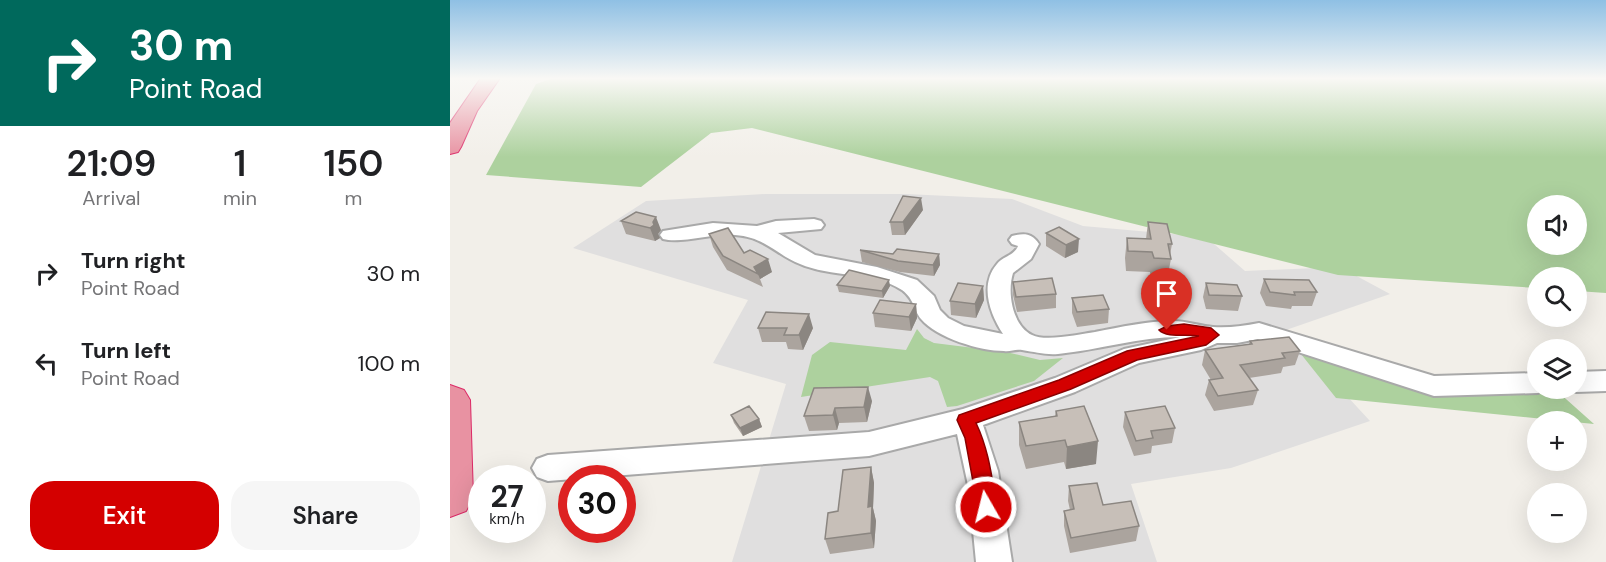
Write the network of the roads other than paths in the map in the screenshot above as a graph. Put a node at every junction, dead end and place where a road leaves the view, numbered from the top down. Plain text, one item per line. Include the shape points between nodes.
1 (471, 104) edge
2 (450, 147) edge
3 (813, 225) dead end
4 (757, 232) junction
5 (670, 236) dead end
6 (1019, 240) dead end
7 (1211, 335) junction
8 (1022, 341) junction
9 (1606, 381) edge
10 (1587, 382) edge
11 (1527, 383) edge
12 (450, 400) edge
13 (966, 420) junction
14 (548, 468) dead end
15 (450, 497) edge
16 (994, 562) edge

1 - 2 highway
3 - 4 street
4 - 5 street via 703,228
4 - 8 street via 808,260 909,285 926,301 928,312 939,324 957,333 1004,343
6 - 8 street via 1029,244 1028,250 1002,273 1000,307
7 - 8 street via 1184,329 1057,345
7 - 11 street via 1259,332 1434,386
7 - 13 street via 1201,342 1133,355 1065,385
9 - 10 street
12 - 15 highway
13 - 14 street via 869,444
13 - 16 street via 980,460

